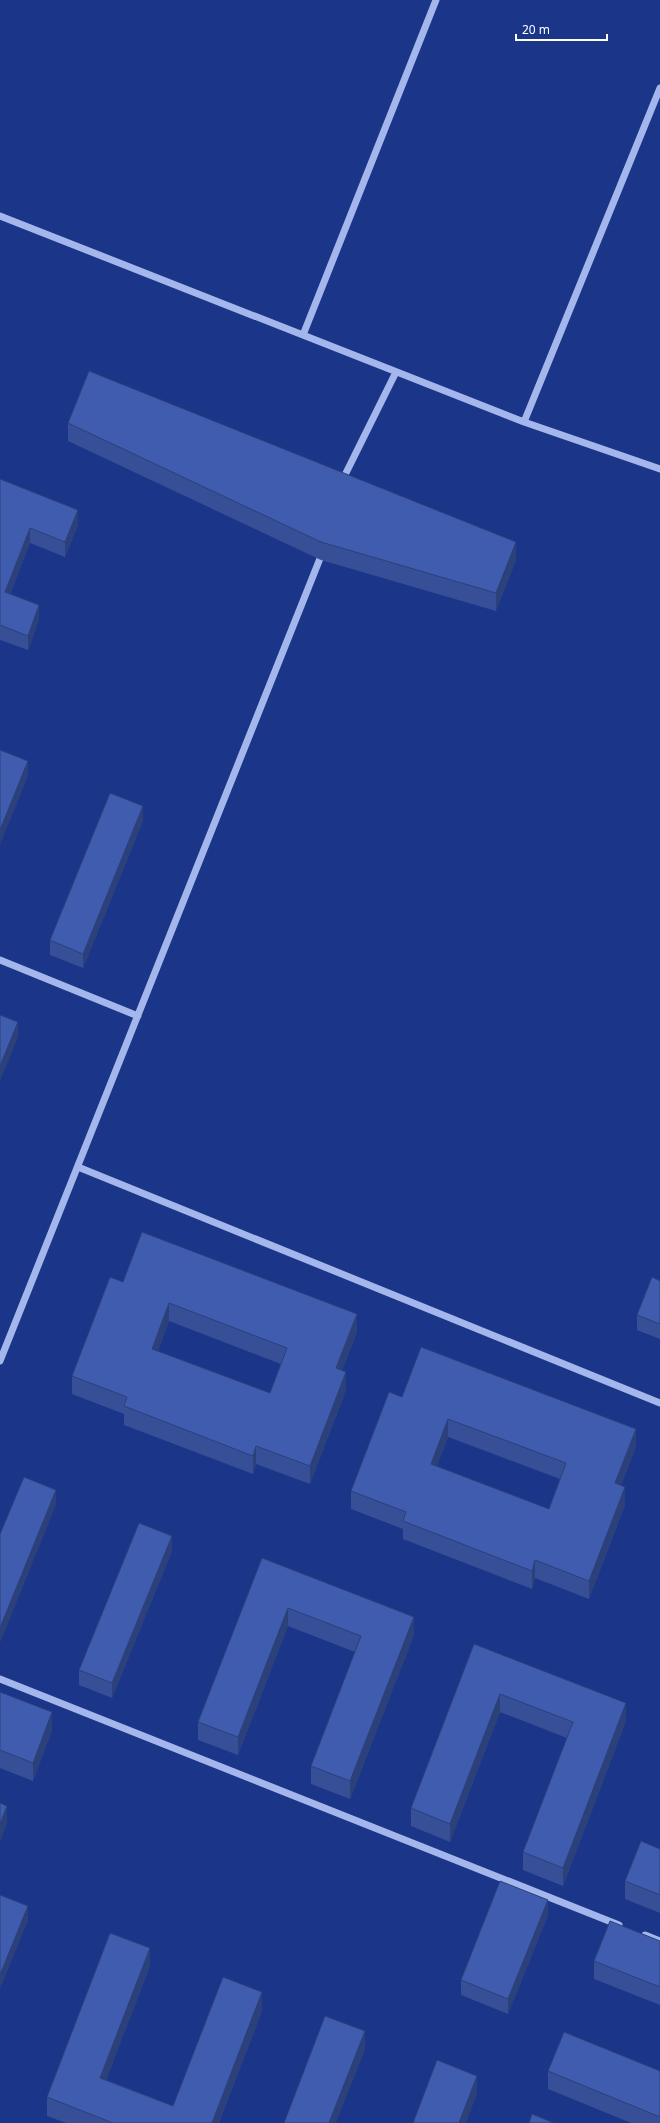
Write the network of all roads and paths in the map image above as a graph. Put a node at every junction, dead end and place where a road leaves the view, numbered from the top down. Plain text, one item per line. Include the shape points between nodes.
1 (436, 0) edge
2 (660, 88) edge
3 (0, 216) edge
4 (303, 335) junction
5 (396, 372) junction
6 (524, 422) junction
7 (660, 468) edge
8 (338, 489) edge
9 (324, 546) edge
10 (0, 960) edge
11 (138, 1016) junction
12 (78, 1167) junction
13 (0, 1362) edge
14 (660, 1403) edge
15 (0, 1679) edge
16 (623, 1926) edge
17 (638, 1932) edge
18 (660, 1941) edge

1 - 4 street
2 - 6 street
3 - 4 street
4 - 5 street
5 - 6 street
5 - 8 street
6 - 7 street
9 - 11 street
10 - 11 street
11 - 12 street
12 - 13 street
12 - 14 street
15 - 16 street
17 - 18 street

